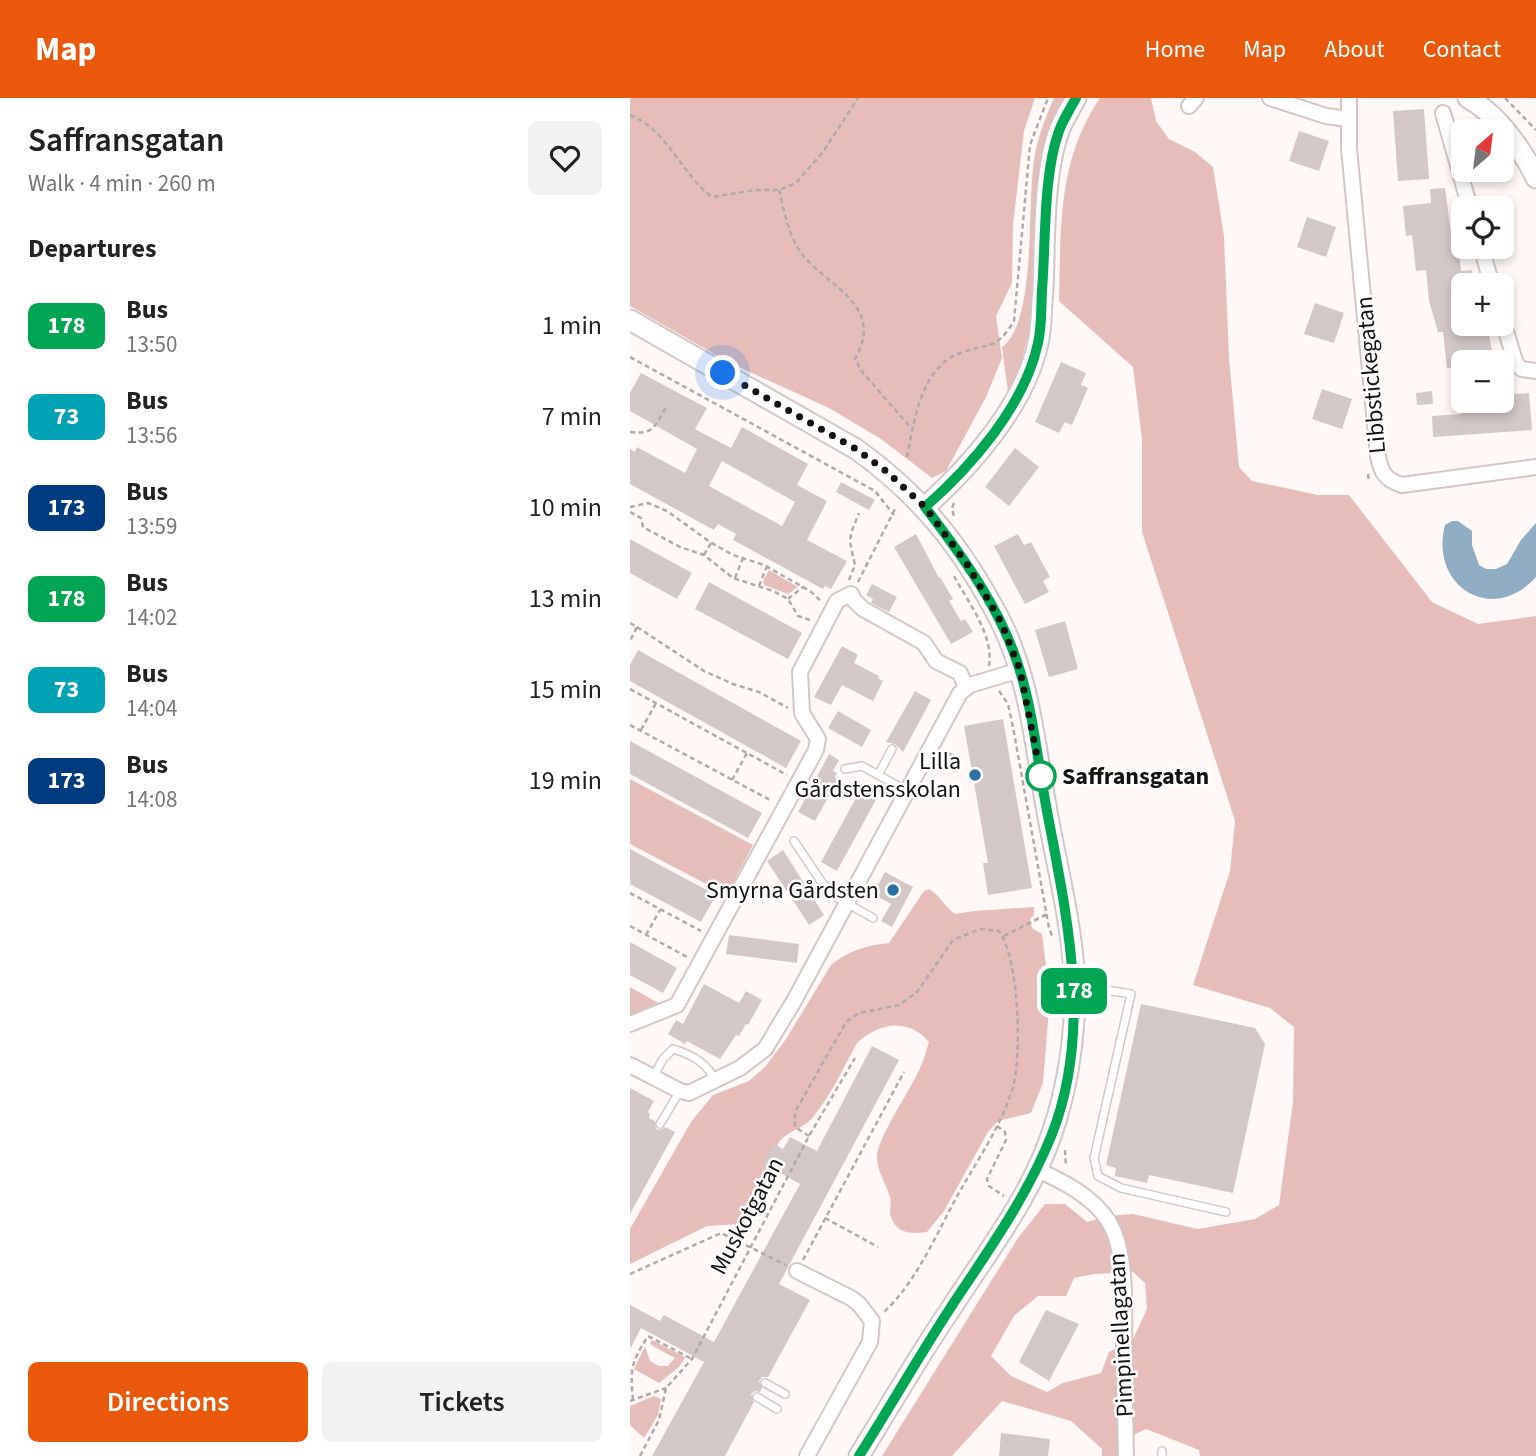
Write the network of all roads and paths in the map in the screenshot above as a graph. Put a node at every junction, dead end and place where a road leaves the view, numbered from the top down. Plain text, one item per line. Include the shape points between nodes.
1 (858, 98) edge
2 (1048, 98) edge
3 (1076, 98) edge
4 (1270, 98) edge
5 (1349, 98) edge
6 (1468, 98) edge
7 (1505, 98) edge
8 (1443, 113) dead end
9 (630, 115) edge
10 (1348, 119) junction
11 (1536, 130) edge
12 (1536, 178) edge
13 (779, 190) junction
14 (1467, 196) edge
15 (630, 320) edge
16 (1507, 336) edge
17 (630, 357) edge
18 (1536, 371) edge
19 (666, 407) dead end
20 (912, 429) junction
21 (630, 432) edge
22 (907, 457) dead end
23 (1536, 467) edge
24 (956, 495) dead end
25 (630, 507) edge
26 (896, 507) dead end
27 (925, 507) junction
28 (630, 512) edge
29 (859, 513) dead end
30 (894, 515) junction
31 (954, 519) dead end
32 (711, 543) junction
33 (704, 555) junction
34 (743, 558) junction
35 (767, 566) junction
36 (735, 579) junction
37 (759, 586) junction
38 (803, 587) junction
39 (851, 594) junction
40 (788, 599) junction
41 (825, 604) dead end
42 (630, 623) edge
43 (820, 623) dead end
44 (637, 627) junction
45 (630, 641) edge
46 (1020, 670) junction
47 (960, 673) junction
48 (994, 678) junction
49 (965, 688) junction
50 (630, 689) edge
51 (656, 703) junction
52 (796, 712) dead end
53 (630, 724) edge
54 (641, 730) junction
55 (892, 749) dead end
56 (747, 753) junction
57 (845, 769) dead end
58 (878, 775) junction
59 (790, 776) dead end
60 (732, 780) junction
61 (908, 791) junction
62 (782, 807) dead end
63 (794, 841) dead end
64 (630, 892) edge
65 (847, 903) junction
66 (661, 909) junction
67 (1047, 914) junction
68 (873, 918) dead end
69 (630, 926) edge
70 (646, 935) junction
71 (710, 936) dead end
72 (1004, 936) junction
73 (1056, 942) dead end
74 (696, 962) dead end
75 (1074, 985) junction
76 (630, 1024) edge
77 (855, 1058) dead end
78 (630, 1065) edge
79 (904, 1072) dead end
80 (653, 1077) junction
81 (716, 1081) junction
82 (680, 1091) junction
83 (660, 1124) dead end
84 (997, 1126) junction
85 (809, 1136) junction
86 (1065, 1149) dead end
87 (1036, 1169) junction
88 (1060, 1180) junction
89 (1010, 1191) dead end
90 (1226, 1212) dead end
91 (825, 1218) junction
92 (878, 1247) dead end
93 (751, 1248) junction
94 (797, 1271) junction
95 (630, 1273) edge
96 (873, 1321) junction
97 (692, 1359) junction
98 (765, 1383) dead end
99 (666, 1388) junction
100 (785, 1394) dead end
101 (757, 1397) dead end
102 (632, 1401) edge
103 (777, 1409) dead end
104 (640, 1456) edge
105 (807, 1456) edge
106 (859, 1456) edge
107 (1126, 1456) edge

1 - 13 path via 823,152 796,183
2 - 20 path via 1030,145 1014,321 997,343 961,353 937,368
3 - 27 street via 1059,131 1051,167 1038,342 1026,379 993,433
4 - 10 street
5 - 10 street, Libbstickegatan
6 - 12 street via 1511,138
7 - 11 path
8 - 14 street
9 - 13 path via 643,120 673,149 699,187 712,197
10 - 23 street, Libbstickegatan via 1383,474 1402,485
13 - 20 path via 799,251 851,298 862,315 864,338 855,359
15 - 27 street via 856,449
16 - 18 street via 1516,364
17 - 30 path via 876,491
19 - 21 path via 650,431
20 - 22 path
24 - 31 path
25 - 32 path via 648,503 667,511
26 - 30 path
27 - 46 street via 1001,622
28 - 33 path via 641,518 643,527
29 - 39 path via 850,542 855,565 849,582
30 - 39 path
32 - 33 path
32 - 34 path
33 - 36 path
34 - 35 path
34 - 36 path
35 - 37 path
35 - 38 path
36 - 37 path
37 - 40 path
38 - 40 path
38 - 41 path
39 - 47 street via 863,609 924,643 936,661
39 - 76 street via 837,601 800,672 802,713 818,739 816,750 677,1004
40 - 43 path via 798,616
42 - 44 path
44 - 45 path
44 - 52 path via 704,671
46 - 48 street
46 - 75 street via 1065,908
47 - 48 path via 989,666
47 - 49 street
48 - 49 street
48 - 67 path via 1012,719
49 - 61 street
50 - 51 path
51 - 54 path
51 - 56 path
53 - 54 path
54 - 60 path
55 - 58 lane
56 - 59 path
56 - 60 path
57 - 58 lane via 862,766
58 - 61 lane
60 - 62 path
61 - 65 street
63 - 65 lane via 829,893
64 - 66 path
65 - 68 lane
65 - 81 street via 765,1049
66 - 70 path
66 - 71 path
67 - 72 path
67 - 73 path
69 - 70 path
70 - 74 path
72 - 84 path via 1018,1039 1013,1087
72 - 85 path via 980,929 953,940 917,992 900,1005 859,1013 846,1022 795,1112 795,1127
75 - 87 street via 1064,1092
75 - 90 lane via 1130,993 1094,1158 1098,1176 1121,1188
77 - 85 path, Muskotgatan
78 - 80 street
79 - 91 path
80 - 81 lane via 673,1049 703,1063
80 - 82 street
81 - 82 street via 689,1093
82 - 83 lane
84 - 89 path via 1006,1140 988,1183 1006,1198
84 - 96 path via 915,1273
85 - 93 path, Muskotgatan
86 - 88 path via 1066,1169
87 - 88 street, Pimpinellagatan
87 - 106 street via 1001,1234
88 - 107 street, Pimpinellagatan via 1098,1209 1116,1241 1124,1301
91 - 92 path
91 - 94 path
93 - 94 path
93 - 95 path via 721,1233
93 - 97 path, Muskotgatan
94 - 96 street via 850,1298
96 - 105 street via 870,1342
97 - 99 path, Muskotgatan
97 - 102 path via 648,1336 630,1373
98 - 100 lane
99 - 102 path, Muskotgatan
99 - 104 path, Muskotgatan via 659,1420
101 - 103 lane

